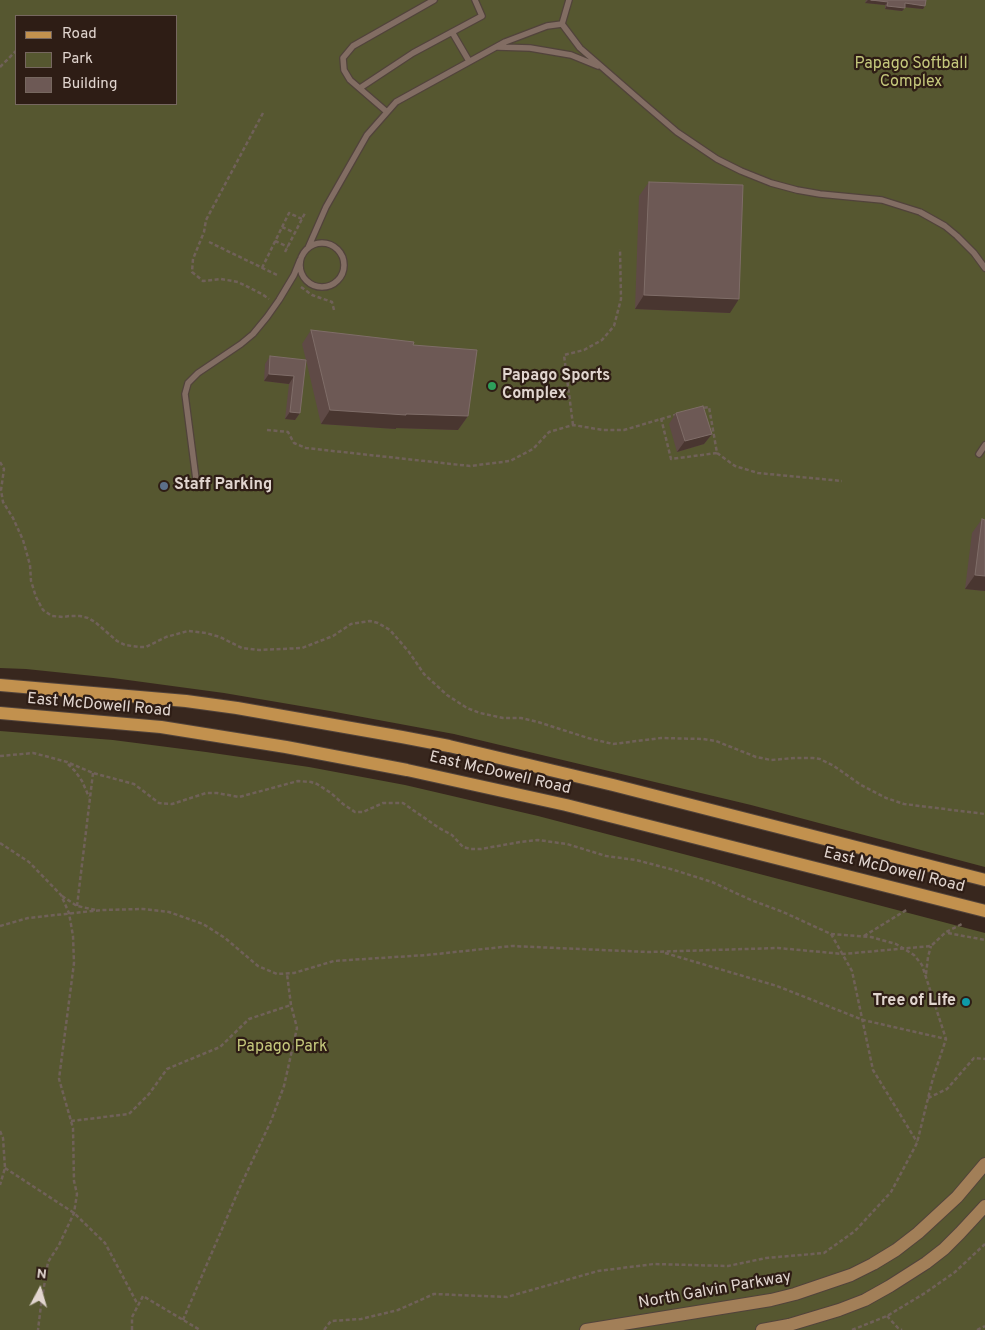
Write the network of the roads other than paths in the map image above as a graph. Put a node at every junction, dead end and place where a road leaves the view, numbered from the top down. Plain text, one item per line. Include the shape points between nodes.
1 (434, 0) edge
2 (475, 0) edge
3 (569, 0) edge
4 (562, 24) junction
5 (452, 32) junction
6 (495, 47) junction
7 (469, 61) junction
8 (603, 68) junction
9 (360, 88) junction
10 (387, 112) junction
11 (308, 248) junction
12 (300, 260) junction
13 (985, 268) edge
14 (985, 445) edge
15 (979, 454) dead end
16 (197, 487) dead end
17 (0, 685) edge
18 (0, 713) edge
19 (985, 880) edge
20 (985, 911) edge
21 (985, 1164) edge
22 (985, 1206) edge
23 (586, 1330) edge
24 (762, 1330) edge

1 - 9 lane via 353,46 343,58 344,70
2 - 5 lane via 482,16
3 - 4 lane
4 - 6 lane via 547,26
4 - 8 lane via 580,48
5 - 7 lane
5 - 9 lane
6 - 7 lane
6 - 8 lane via 530,48 571,55
7 - 10 lane via 396,102
8 - 13 lane via 678,132 717,159 741,171 797,190 882,200 920,212 957,236
9 - 10 lane
10 - 11 lane via 367,135 326,207
11 - 12 lane
11 - 12 lane via 321,243 340,252 344,266 338,279 326,286 312,284 302,274
12 - 16 lane via 276,305 253,334 188,383 185,394
14 - 15 lane
17 - 19 main road, East McDowell Road via 228,706 449,746
18 - 20 main road, East McDowell Road via 161,727 397,768 566,805
21 - 23 main road, North Galvin Parkway via 950,1204 918,1233 851,1275 771,1300
22 - 24 main road via 944,1248 890,1286 839,1310

